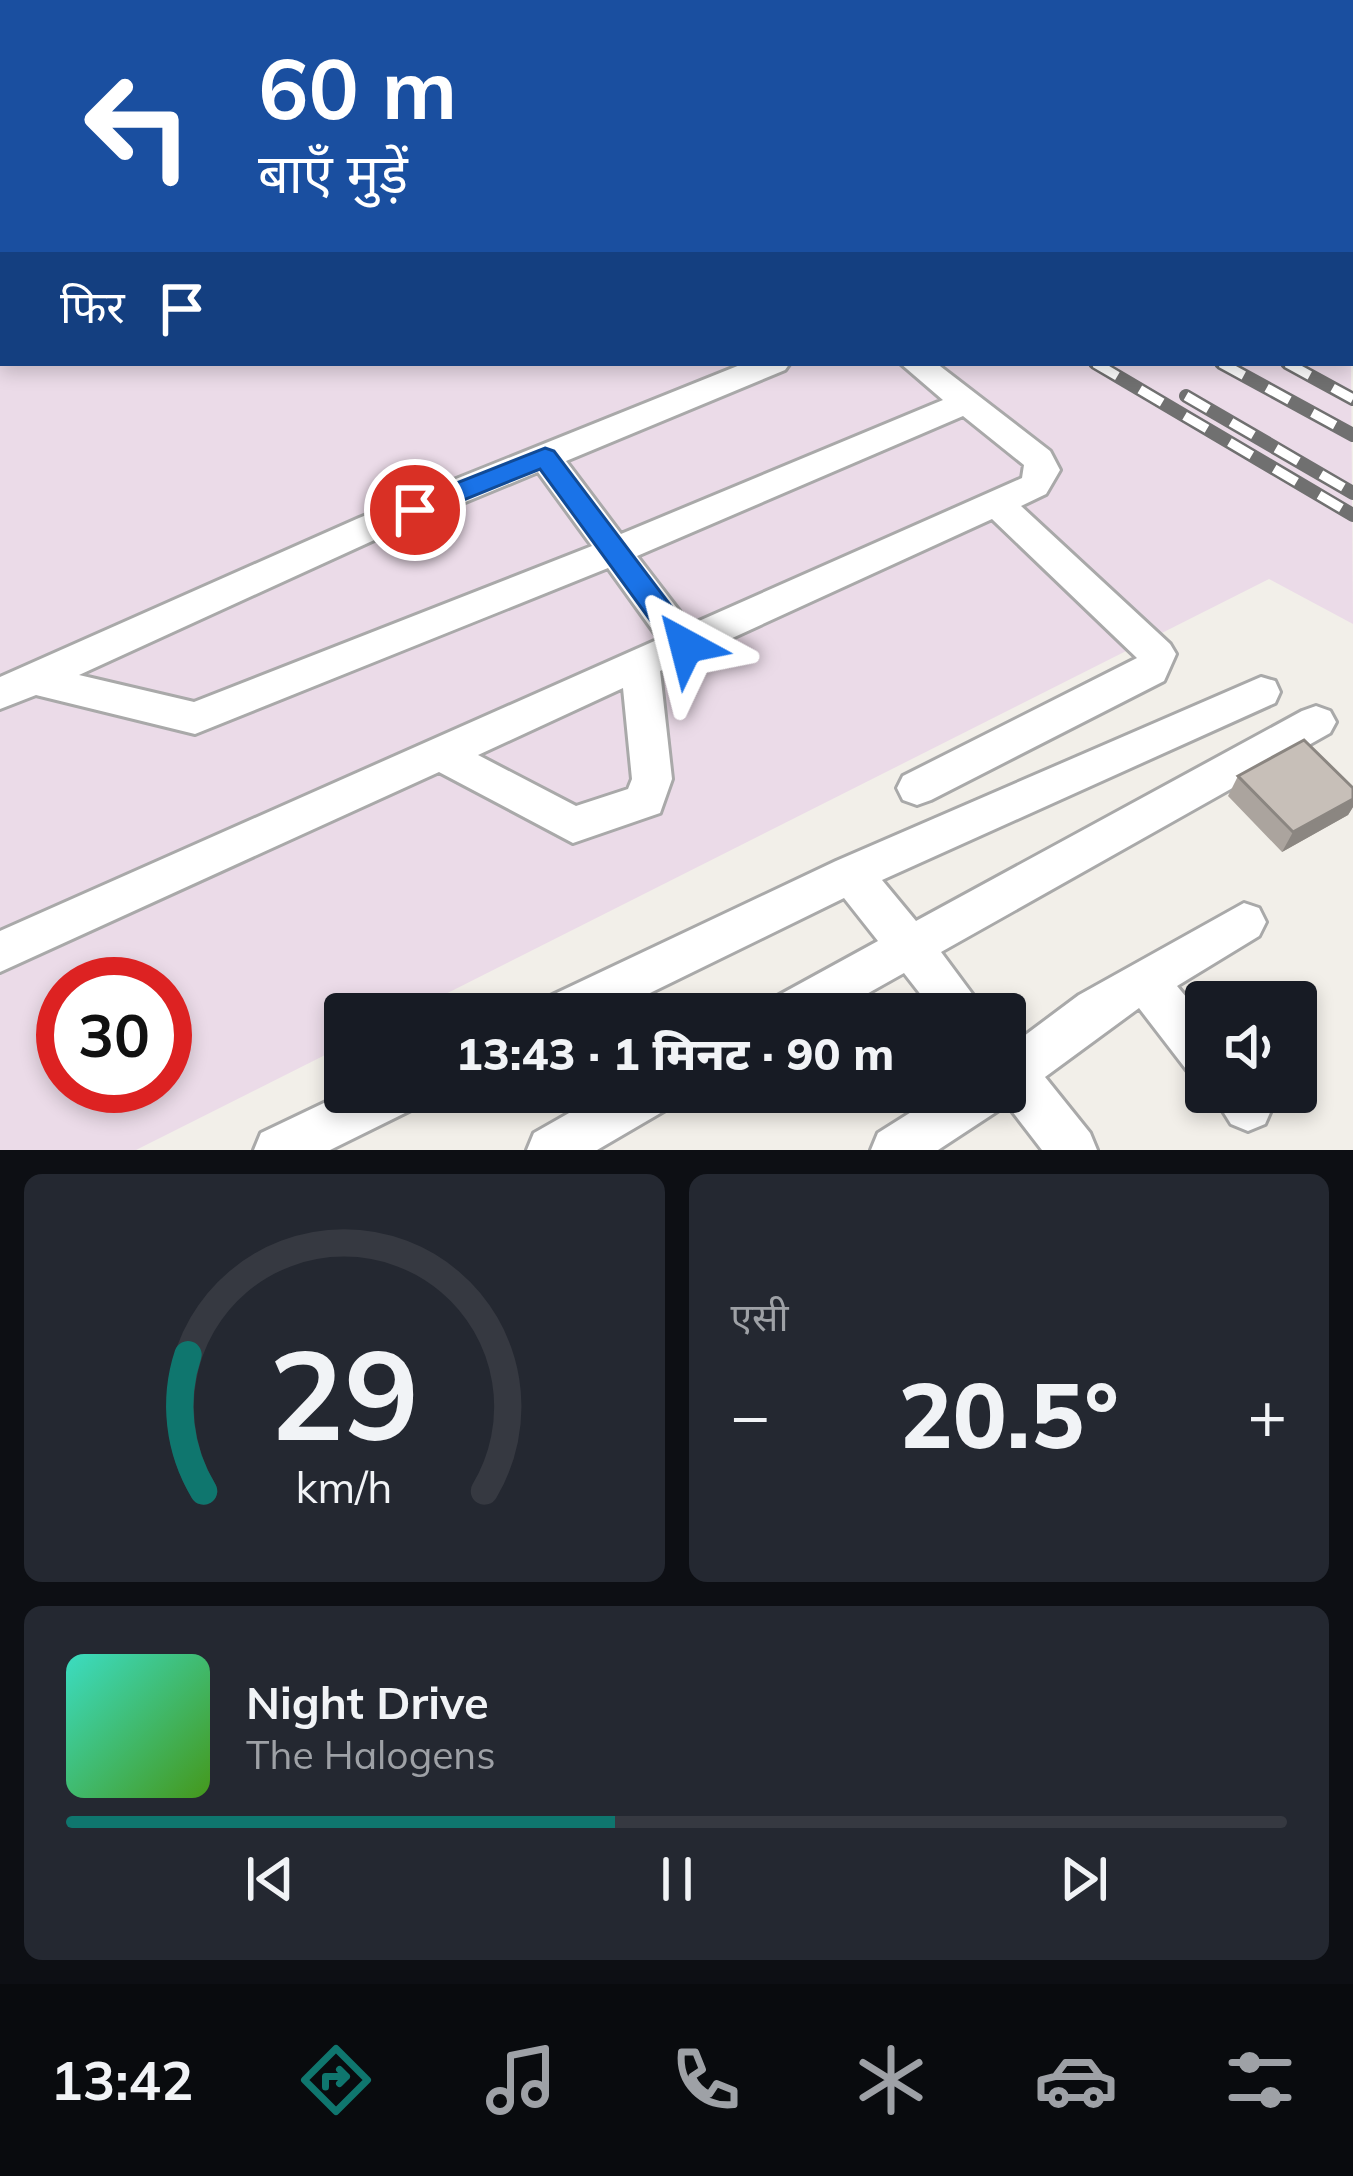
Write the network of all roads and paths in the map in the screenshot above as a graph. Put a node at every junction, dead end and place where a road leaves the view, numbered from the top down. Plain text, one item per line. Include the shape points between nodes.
1 (767, 366) edge
2 (920, 366) edge
3 (968, 402) junction
4 (545, 457) junction
5 (997, 503) junction
6 (612, 552) junction
7 (686, 646) junction
8 (640, 666) junction
9 (16, 687) edge
10 (1261, 692) dead end
11 (1316, 722) dead end
12 (441, 754) junction
13 (916, 788) dead end
14 (851, 874) junction
15 (1244, 922) dead end
16 (909, 945) junction
17 (0, 952) edge
18 (1144, 981) junction
19 (604, 993) edge
20 (825, 993) edge
21 (947, 993) edge
22 (1185, 1031) edge
23 (1026, 1060) edge
24 (1026, 1103) edge
25 (355, 1113) edge
26 (615, 1113) edge
27 (950, 1113) edge
28 (278, 1150) edge
29 (551, 1150) edge
30 (895, 1150) edge
31 (1072, 1150) edge

1 - 4 street
2 - 3 street
3 - 5 street via 1043,470 1034,486
3 - 6 street
4 - 6 street
4 - 9 street
5 - 7 street
5 - 13 street via 1157,654 1151,671
6 - 7 street
6 - 9 street via 195,718
7 - 8 street
8 - 12 street
8 - 12 street via 652,778 645,801 573,825
10 - 14 street
11 - 16 street
12 - 17 street
14 - 16 street
14 - 19 street
15 - 18 street
16 - 20 street
16 - 21 street
18 - 22 street
18 - 23 street
24 - 31 street
25 - 28 street
26 - 29 street
27 - 30 street

